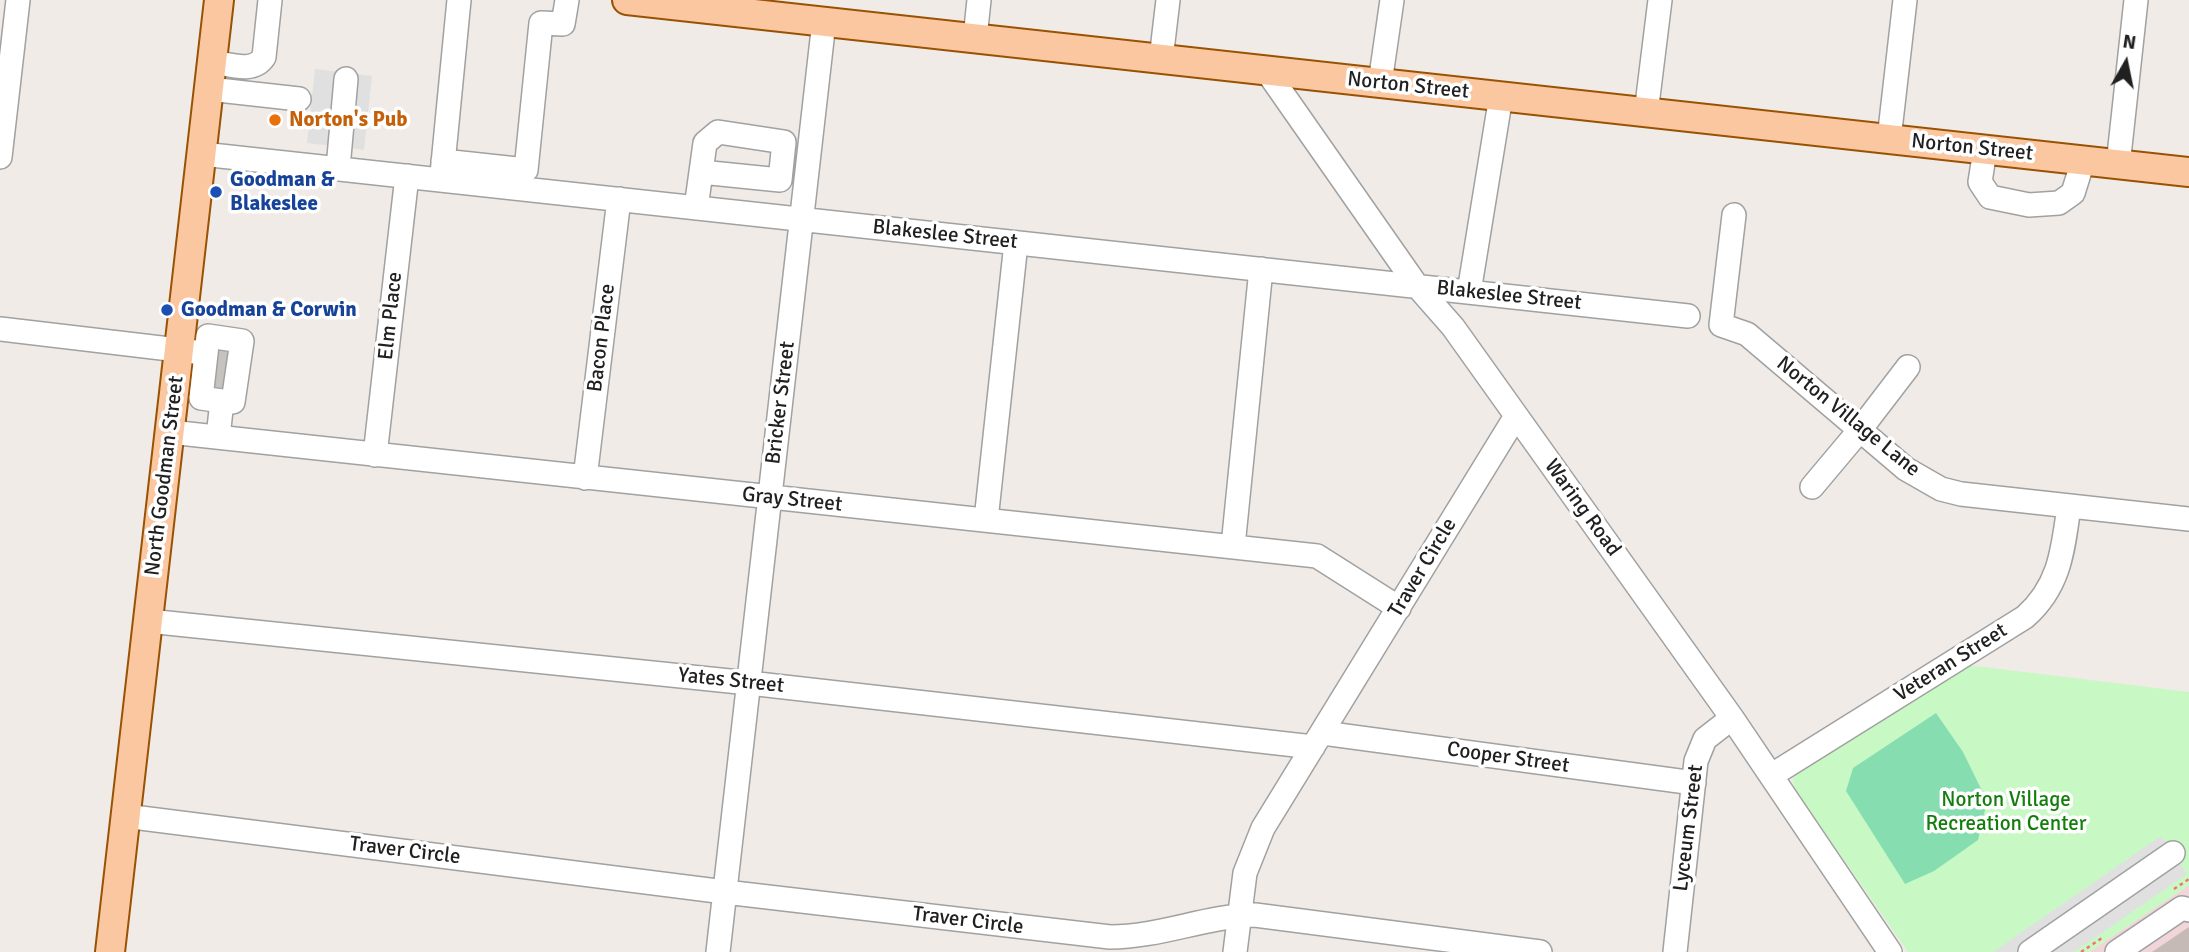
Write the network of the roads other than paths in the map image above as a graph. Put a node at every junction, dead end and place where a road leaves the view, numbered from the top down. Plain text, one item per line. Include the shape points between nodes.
1 (18, 0) edge
2 (219, 0) edge
3 (270, 0) edge
4 (459, 0) edge
5 (567, 0) edge
6 (627, 0) edge
7 (979, 0) edge
8 (1168, 0) edge
9 (1392, 0) edge
10 (1660, 0) edge
11 (1905, 0) edge
12 (2136, 0) edge
13 (786, 9) edge
14 (824, 22) junction
15 (975, 38) junction
16 (1161, 59) junction
17 (1266, 71) junction
18 (210, 75) junction
19 (346, 79) dead end
20 (1381, 83) junction
21 (1501, 96) junction
22 (299, 99) dead end
23 (1646, 113) junction
24 (1889, 139) junction
25 (1985, 150) junction
26 (202, 154) junction
27 (0, 157) edge
28 (2083, 161) junction
29 (2118, 165) junction
30 (338, 169) junction
31 (442, 171) junction
32 (701, 172) dead end
33 (2189, 172) edge
34 (407, 176) junction
35 (619, 199) junction
36 (696, 208) junction
37 (1734, 215) dead end
38 (802, 219) junction
39 (1016, 243) junction
40 (1261, 269) junction
41 (1417, 286) junction
42 (1469, 292) junction
43 (1688, 316) dead end
44 (0, 329) edge
45 (1908, 367) dead end
46 (211, 368) junction
47 (1516, 416) junction
48 (1859, 431) junction
49 (170, 432) junction
50 (218, 438) junction
51 (375, 455) junction
52 (585, 478) junction
53 (1812, 487) dead end
54 (770, 498) junction
55 (2069, 506) junction
56 (2189, 519) edge
57 (986, 520) junction
58 (1233, 546) junction
59 (1399, 608) junction
60 (148, 621) junction
61 (749, 683) junction
62 (1732, 718) junction
63 (1318, 740) junction
64 (1772, 775) junction
65 (1694, 783) junction
66 (125, 816) junction
67 (2173, 853) dead end
68 (725, 892) junction
69 (2189, 910) edge
70 (1239, 915) junction
71 (110, 952) edge
72 (718, 952) edge
73 (1236, 952) edge
74 (1540, 952) edge
75 (1675, 952) edge
76 (1890, 952) edge
77 (2030, 952) edge
78 (2118, 952) edge

1 - 27 street
2 - 18 main road, North Goodman Street
3 - 18 street via 264,57 259,64
4 - 31 street
5 - 31 street via 563,24 541,23 526,170
6 - 13 main road, Norton Street
7 - 15 street
8 - 16 street
9 - 20 street
10 - 23 street
11 - 24 street
12 - 29 street
13 - 14 main road, Norton Street
14 - 15 main road, Norton Street
14 - 38 street, Bricker Street
15 - 16 main road, Norton Street
16 - 17 main road, Norton Street
17 - 20 main road, Norton Street
17 - 41 street, Waring Road
18 - 22 street
18 - 26 main road, North Goodman Street
19 - 30 street
20 - 21 main road, Norton Street
21 - 23 main road, Norton Street
21 - 42 street
23 - 24 main road, Norton Street
24 - 25 main road, Norton Street
25 - 28 main road, Norton Street
25 - 28 street via 1980,182 1990,197 2029,205 2059,203 2073,193
26 - 30 street, Blakeslee Street
26 - 46 main road, North Goodman Street
28 - 29 main road, Norton Street
29 - 33 main road, Norton Street
30 - 34 street, Blakeslee Street
31 - 34 street, Blakeslee Street
31 - 35 street, Blakeslee Street
32 - 36 street
34 - 51 street, Elm Place
35 - 36 street, Blakeslee Street
35 - 52 street, Bacon Place
36 - 38 street, Blakeslee Street
37 - 48 street, Norton Village Lane via 1721,325 1747,334
38 - 39 street, Blakeslee Street
38 - 54 street, Bricker Street
39 - 40 street, Blakeslee Street
39 - 57 street
40 - 41 street, Blakeslee Street
40 - 58 street
41 - 42 street, Blakeslee Street
41 - 47 street, Waring Road via 1453,327
42 - 43 street, Blakeslee Street
44 - 46 street
45 - 48 street
46 - 49 main road, North Goodman Street
46 - 50 street via 233,402 222,401
47 - 59 street, Traver Circle
47 - 62 street, Waring Road
48 - 53 street
48 - 55 street, Norton Village Lane via 1906,469 1941,489
49 - 50 street, Gray Street
49 - 60 main road, North Goodman Street
50 - 51 street, Gray Street
51 - 52 street, Gray Street
52 - 54 street, Gray Street
54 - 57 street, Gray Street
54 - 61 street, Bricker Street
55 - 56 street, Norton Village Lane
55 - 64 street, Veteran Street via 2057,572 2050,589 2025,617
57 - 58 street, Gray Street
58 - 59 street, Gray Street via 1317,556
59 - 63 street, Traver Circle
60 - 61 street, Yates Street
60 - 66 main road, North Goodman Street
61 - 63 street, Yates Street
61 - 68 street, Bricker Street
62 - 64 street, Waring Road
62 - 65 street, Lyceum Street via 1705,739
63 - 65 street, Cooper Street
63 - 70 street, Traver Circle via 1253,850
64 - 76 street, Waring Road
65 - 75 street, Lyceum Street
66 - 68 street, Traver Circle
66 - 71 main road, North Goodman Street
67 - 77 street
68 - 70 street, Traver Circle via 1111,937 1161,933
68 - 72 street, Bricker Street
69 - 78 street via 2182,908
70 - 73 street
70 - 74 street

